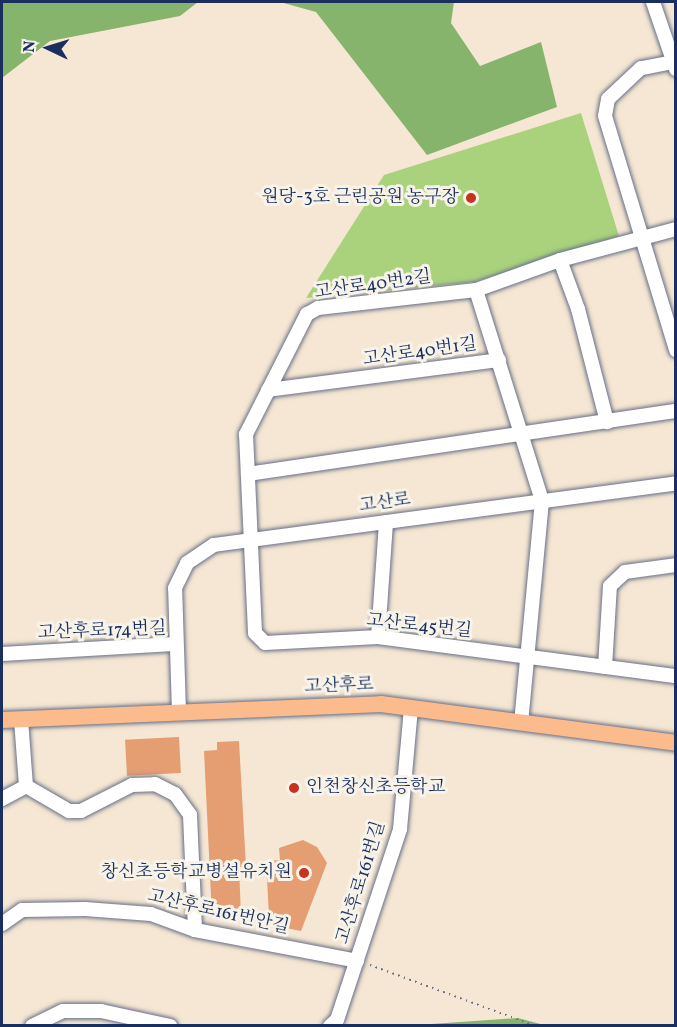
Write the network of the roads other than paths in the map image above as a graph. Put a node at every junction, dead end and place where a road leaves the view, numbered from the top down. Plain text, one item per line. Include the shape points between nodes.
1 (653, 2) edge
2 (674, 66) edge
3 (675, 229) edge
4 (644, 238) junction
5 (560, 260) junction
6 (476, 290) junction
7 (675, 350) edge
8 (499, 360) junction
9 (268, 390) junction
10 (675, 411) edge
11 (607, 422) junction
12 (524, 434) junction
13 (248, 474) junction
14 (675, 483) edge
15 (542, 501) junction
16 (387, 522) junction
17 (252, 540) junction
18 (675, 565) edge
19 (378, 637) junction
20 (174, 644) junction
21 (2, 654) edge
22 (528, 657) junction
23 (605, 667) junction
24 (675, 676) edge
25 (411, 708) junction
26 (179, 712) junction
27 (21, 719) junction
28 (2, 720) edge
29 (521, 723) junction
30 (675, 743) edge
31 (26, 786) junction
32 (2, 799) edge
33 (2, 924) edge
34 (195, 930) junction
35 (357, 961) junction
36 (32, 1026) edge
37 (170, 1026) edge
38 (330, 1026) edge

1 - 2 street
2 - 4 street via 641,68 608,99 605,116
3 - 4 street, 고산로40번2길
4 - 5 street, 고산로40번2길
4 - 7 street
5 - 6 street, 고산로40번2길
5 - 11 street via 578,309
6 - 8 street
6 - 9 street, 고산로40번2길 via 318,308 307,314
8 - 9 street, 고산로40번1길
8 - 12 street, 고산로40번1길
9 - 13 street, 고산로40번2길 via 246,434
10 - 11 street
11 - 12 street
12 - 13 street
12 - 15 street, 고산로40번1길
13 - 17 street, 고산로40번2길
14 - 15 street, 고산로
15 - 16 street, 고산로
15 - 22 street
16 - 17 street, 고산로
16 - 19 street
17 - 19 street, 고산로45번길 via 255,633 265,643
17 - 20 street, 고산로 via 214,544 187,563 175,588
18 - 23 street via 625,572 610,586
19 - 22 street, 고산로45번길
20 - 21 street, 고산후로174번길
20 - 26 street, 고산후로174번길
22 - 23 street, 고산로45번길
22 - 29 street
23 - 24 street, 고산로45번길
25 - 26 main road, 고산후로 via 381,704
25 - 29 main road, 고산후로
25 - 35 street, 고산후로161번길 via 400,830
26 - 27 main road, 고산후로
27 - 28 main road, 고산후로
27 - 31 street
29 - 30 main road, 고산후로
31 - 32 street
31 - 34 street via 69,811 81,811 132,785 155,784 175,794 190,815
33 - 34 street, 고산후로161번안길 via 22,910 85,909 151,914
34 - 35 street, 고산후로161번안길
35 - 38 street, 고산후로161번길 via 337,1020
36 - 37 street via 63,1011 101,1011

